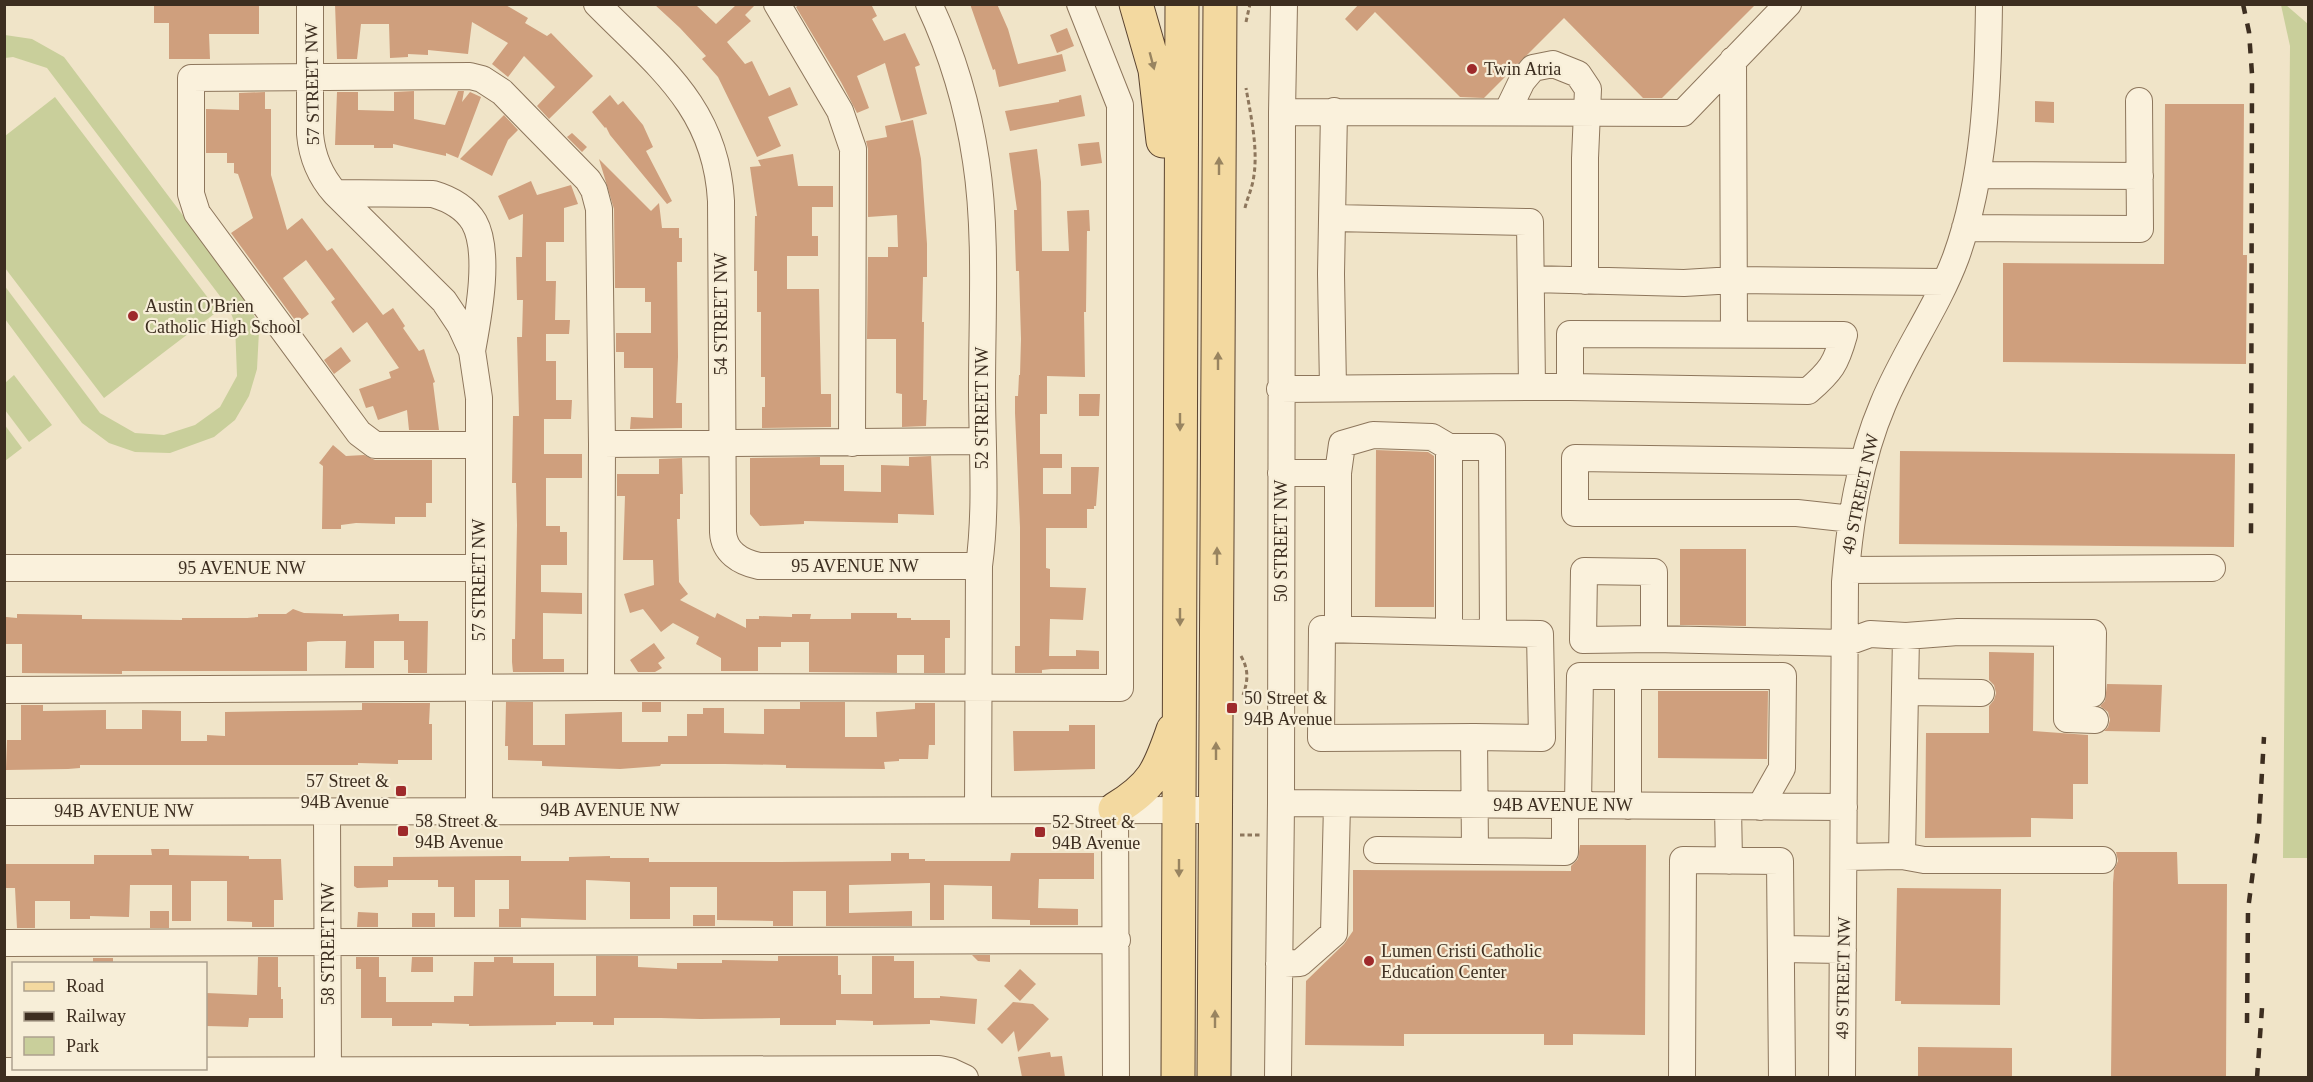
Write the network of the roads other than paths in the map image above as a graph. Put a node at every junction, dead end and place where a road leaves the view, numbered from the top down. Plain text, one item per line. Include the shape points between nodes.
1 (310, 4) edge
2 (597, 4) edge
3 (777, 4) edge
4 (1080, 4) edge
5 (1136, 4) edge
6 (1182, 4) edge
7 (1211, 4) edge
8 (1220, 4) edge
9 (1284, 4) edge
10 (1788, 4) edge
11 (1989, 4) edge
12 (931, 9) edge
13 (1219, 47) junction
14 (1733, 60) junction
15 (310, 77) junction
16 (2139, 102) dead end
17 (1334, 111) junction
18 (1282, 112) junction
19 (1507, 112) junction
20 (1587, 113) junction
21 (1977, 175) junction
22 (2140, 176) junction
23 (335, 193) junction
24 (1333, 218) junction
25 (1965, 228) junction
26 (1532, 279) junction
27 (1734, 280) junction
28 (1585, 281) junction
29 (1945, 282) junction
30 (1180, 321) junction
31 (1734, 334) junction
32 (472, 351) junction
33 (1532, 387) junction
34 (1570, 387) junction
35 (1280, 388) junction
36 (1333, 388) junction
37 (982, 441) junction
38 (852, 443) junction
39 (602, 444) junction
40 (722, 444) junction
41 (479, 445) junction
42 (1449, 447) junction
43 (1863, 462) junction
44 (1281, 473) junction
45 (1338, 473) junction
46 (1852, 519) junction
47 (734, 555) joint
48 (978, 566) junction
49 (4, 568) edge
50 (479, 568) junction
51 (2212, 568) dead end
52 (1846, 570) junction
53 (1281, 629) junction
54 (1330, 629) junction
55 (1449, 632) junction
56 (1494, 633) junction
57 (1906, 636) junction
58 (1654, 639) dead end
59 (1845, 643) junction
60 (1628, 676) junction
61 (601, 687) junction
62 (978, 687) junction
63 (479, 689) junction
64 (4, 690) edge
65 (1905, 692) junction
66 (1981, 693) dead end
67 (1179, 712) junction
68 (2095, 720) dead end
69 (1474, 737) junction
70 (1281, 803) junction
71 (1337, 804) junction
72 (1474, 805) junction
73 (1571, 806) junction
74 (1628, 806) junction
75 (1728, 807) junction
76 (1761, 807) junction
77 (1844, 807) junction
78 (978, 809) junction
79 (1115, 809) junction
80 (1179, 810) junction
81 (327, 811) junction
82 (479, 811) junction
83 (4, 812) edge
84 (1225, 822) junction
85 (1377, 850) dead end
86 (1475, 851) junction
87 (1902, 856) junction
88 (1844, 857) junction
89 (2103, 860) dead end
90 (1729, 861) junction
91 (1117, 940) junction
92 (327, 942) junction
93 (4, 943) edge
94 (1780, 949) junction
95 (1843, 950) junction
96 (1279, 964) junction
97 (4, 1071) edge
98 (328, 1073) edge
99 (455, 1074) edge
100 (965, 1077) edge
101 (1116, 1077) edge
102 (1178, 1077) edge
103 (1214, 1077) edge
104 (1278, 1077) edge
105 (1682, 1077) edge
106 (1782, 1077) edge
107 (1842, 1077) edge

1 - 15 street, 57 STREET NW
2 - 40 street, 54 STREET NW via 673,81 698,115 708,137 720,182
3 - 38 street via 840,111 853,149
4 - 62 street via 1120,105 1120,688
5 -> 30 main road via 1155,70
6 - 30 main road
7 - 13 main road
8 - 13 main road
9 - 18 street, 50 STREET NW
10 - 14 street
11 - 21 street, 49 STREET NW via 1989,68
12 - 37 street, 52 STREET NW via 964,102 976,161 981,220
84 -> 13 main road
14 - 20 street via 1683,113
14 - 27 street
15 - 23 street, 57 STREET NW via 311,146 321,173
15 - 39 street via 482,79 502,92 588,180 599,209
15 - 41 street via 191,78 191,194 197,213 369,442
16 - 22 street
17 - 18 street
17 - 19 street
17 - 24 street
18 - 35 street, 50 STREET NW
19 - 20 street
19 - 20 street via 1533,68 1553,64 1578,75 1588,89
20 - 28 street
21 - 22 street
21 - 25 street, 49 STREET NW
22 - 25 street via 2140,230
23 - 32 street, 57 STREET NW via 444,302
23 - 32 street, 57 STREET NW via 433,194 468,213 481,248 480,302
24 - 26 street via 1530,222
24 - 36 street
25 - 29 street, 49 STREET NW
26 - 28 street
26 - 33 street
27 - 28 street via 1684,284
27 - 29 street
27 - 31 street
29 - 43 street, 49 STREET NW via 1887,394
30 -> 67 main road
31 - 34 street via 1570,334
31 - 34 street via 1844,334 1829,372 1808,391
32 - 41 street, 57 STREET NW via 479,398
33 - 34 street
33 - 36 street
35 - 36 street
35 - 44 street, 50 STREET NW
37 - 38 street
37 - 48 street, 52 STREET NW
38 - 40 street
39 - 40 street
39 - 61 street
40 - 47 street, 54 STREET NW via 723,538
41 - 50 street, 57 STREET NW
42 - 45 street via 1432,437 1373,435 1342,444
42 - 55 street
42 - 56 street via 1492,447
43 - 46 street, 49 STREET NW
43 - 46 street via 1575,458 1575,513 1797,513
44 - 45 street
44 - 53 street, 50 STREET NW
45 - 54 street
46 - 52 street, 49 STREET NW
47 - 48 street, 95 AVENUE NW via 759,566
48 - 62 street, 52 STREET NW
49 - 50 street, 95 AVENUE NW
50 - 63 street, 57 STREET NW
51 - 52 street
52 - 59 street, 49 STREET NW
53 - 54 street
53 - 70 street, 50 STREET NW
54 - 55 street
54 - 69 street via 1321,738
55 - 56 street
56 - 69 street via 1540,634 1542,738
57 - 59 street via 1870,634
57 - 65 street
57 - 68 street via 2000,631 2093,633 2092,694 2067,694 2067,719
58 - 59 street
59 - 77 street, 49 STREET NW
60 - 73 street via 1580,676
60 - 74 street
60 - 76 street via 1783,676 1782,768
61 - 62 street
61 - 63 street
62 - 78 street, 52 STREET NW
63 - 64 street
63 - 82 street, 57 STREET NW
65 - 66 street
65 - 87 street
67 - 79 main road via 1161,764 1149,784
67 - 80 main road
69 - 72 street
70 - 71 street, 94B AVENUE NW
70 - 96 street, 50 STREET NW
71 - 72 street, 94B AVENUE NW
71 - 96 street via 1334,933 1300,963
72 - 73 street, 94B AVENUE NW
72 - 86 street
73 - 74 street, 94B AVENUE NW
73 - 86 street via 1565,852
74 - 75 street, 94B AVENUE NW
75 - 76 street, 94B AVENUE NW
75 - 90 street
76 - 77 street, 94B AVENUE NW
77 - 88 street, 49 STREET NW
78 - 79 street, 94B AVENUE NW
78 - 82 street, 94B AVENUE NW
79 - 80 street, 94B AVENUE NW
79 - 91 street
80 - 84 street, 94B AVENUE NW
80 -> 102 main road
81 - 82 street, 94B AVENUE NW
81 - 83 street, 94B AVENUE NW
81 - 92 street, 58 STREET NW
103 -> 84 main road
85 - 86 street
87 - 88 street
87 - 89 street via 1924,860
88 - 95 street, 49 STREET NW
90 - 94 street via 1780,861
90 - 105 street via 1683,860
91 - 92 street
91 - 101 street
92 - 93 street
92 - 98 street, 58 STREET NW
94 - 95 street
94 - 106 street
95 - 107 street, 49 STREET NW
96 - 104 street, 50 STREET NW
97 - 98 street
98 - 99 street
99 - 100 street via 939,1069

